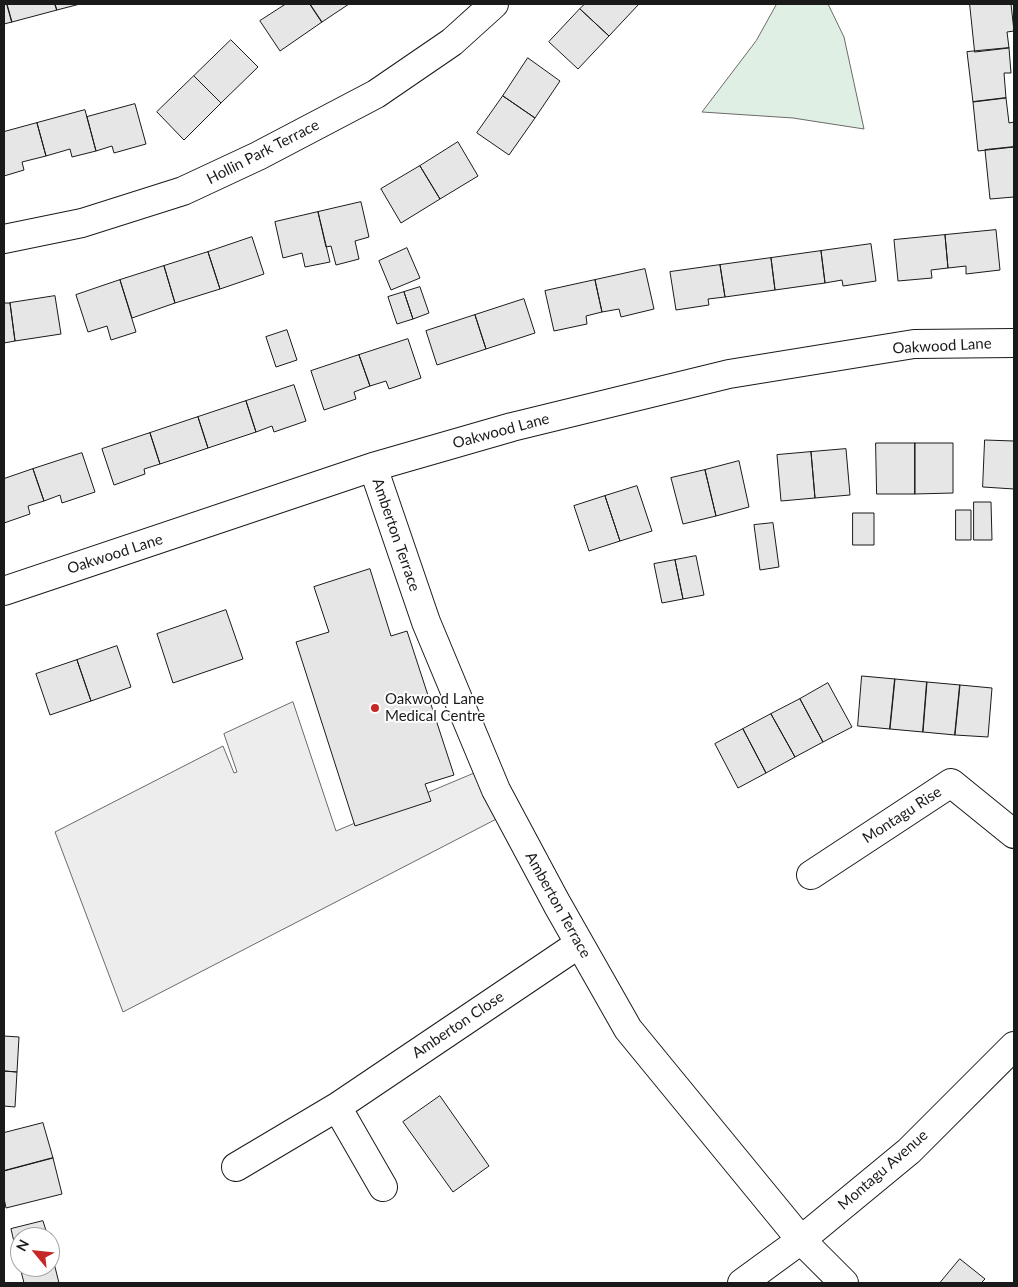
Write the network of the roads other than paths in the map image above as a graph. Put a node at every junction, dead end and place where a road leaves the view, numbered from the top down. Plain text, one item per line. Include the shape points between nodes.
1 (494, 4) edge
2 (4, 239) edge
3 (1014, 343) edge
4 (373, 467) junction
5 (4, 591) edge
6 (1014, 834) edge
7 (811, 875) dead end
8 (579, 944) junction
9 (1014, 1046) edge
10 (337, 1106) junction
11 (236, 1167) dead end
12 (383, 1187) dead end
13 (801, 1240) junction
14 (742, 1283) edge
15 (844, 1283) edge

1 - 2 street, Hollin Park Terrace via 452,42 376,94 258,156 183,191 82,223
3 - 4 street, Oakwood Lane via 914,344 729,374 512,427
4 - 5 street, Oakwood Lane
4 - 8 street, Amberton Terrace via 426,622 486,768
6 - 7 street, Montagu Rise via 951,783
8 - 10 street, Amberton Close
8 - 13 street, Amberton Terrace via 628,1029
9 - 13 street, Montagu Avenue via 908,1151
10 - 11 street, Amberton Close
10 - 12 street
13 - 14 street, Montagu Avenue
13 - 15 street, Amberton Terrace

